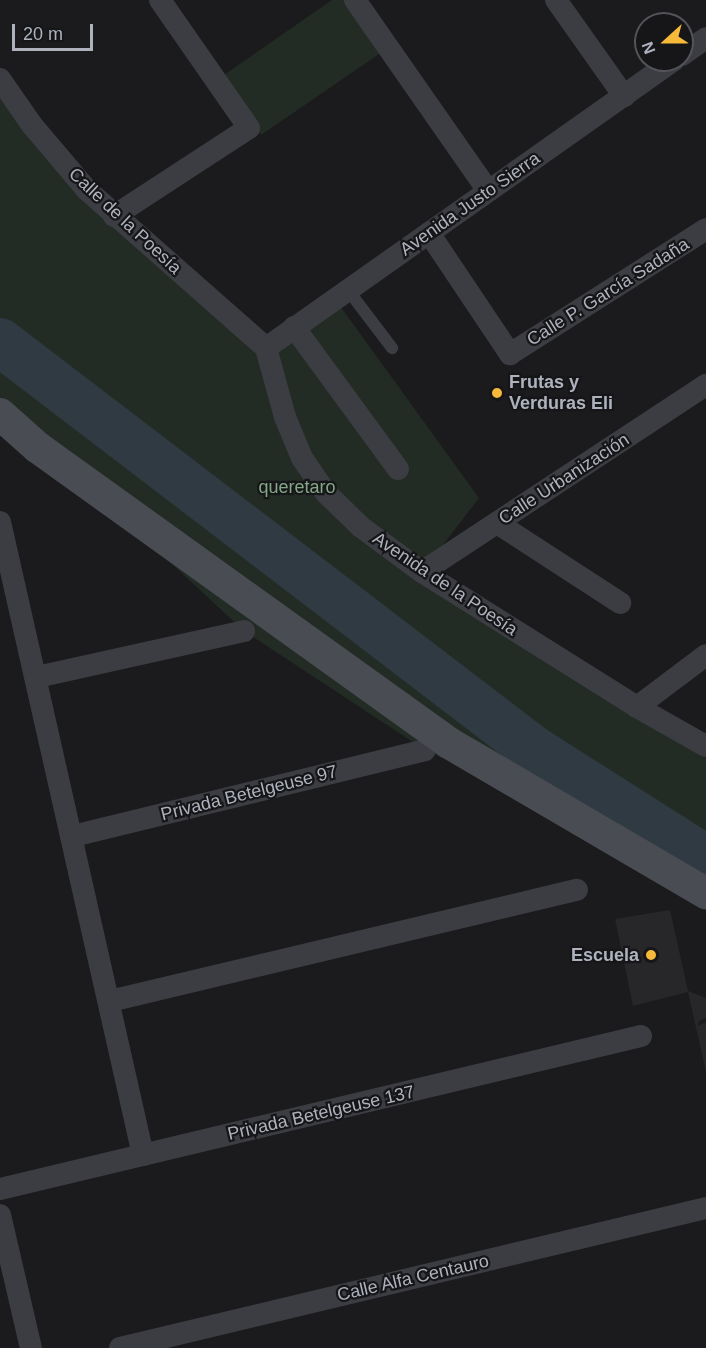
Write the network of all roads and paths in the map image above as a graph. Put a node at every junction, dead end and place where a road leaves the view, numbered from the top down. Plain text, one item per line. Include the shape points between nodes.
1 (160, 0) edge
2 (355, 0) edge
3 (556, 0) edge
4 (657, 72) edge
5 (0, 79) edge
6 (624, 96) junction
7 (488, 191) junction
8 (114, 216) junction
9 (706, 229) edge
10 (429, 233) junction
11 (348, 290) junction
12 (294, 327) junction
13 (266, 348) junction
14 (392, 348) dead end
15 (706, 385) edge
16 (0, 414) edge
17 (398, 469) dead end
18 (0, 522) edge
19 (497, 523) junction
20 (422, 572) junction
21 (620, 603) dead end
22 (244, 631) dead end
23 (706, 655) edge
24 (37, 677) junction
25 (637, 707) junction
26 (706, 746) edge
27 (425, 750) dead end
28 (73, 836) junction
29 (577, 890) dead end
30 (706, 893) edge
31 (110, 1001) junction
32 (641, 1036) dead end
33 (143, 1155) junction
34 (0, 1189) edge
35 (706, 1208) edge
36 (0, 1215) edge
37 (31, 1348) edge
38 (120, 1348) edge

1 - 8 street via 249,128
2 - 7 street
3 - 6 street
4 - 6 street, Avenida Justo Sierra
5 - 8 street, Calle de la Poesía via 32,125
6 - 7 street, Avenida Justo Sierra
7 - 10 street, Avenida Justo Sierra
8 - 13 street, Calle de la Poesía
9 - 10 street, Calle P. García Sadaña via 510,354
10 - 11 street, Avenida Justo Sierra
11 - 12 street, Avenida Justo Sierra
11 - 14 lane
12 - 13 street, Avenida Justo Sierra
12 - 17 street
13 - 20 street, Avenida de la Poesía via 285,417 302,458 326,493 361,527
15 - 19 street, Calle Urbanización
16 - 30 main road via 38,447 449,743
18 - 24 street
19 - 20 street, Calle Urbanización
19 - 21 street
20 - 25 street, Avenida de la Poesía
22 - 24 street
23 - 25 street
24 - 28 street
25 - 26 street, Avenida de la Poesía
27 - 28 street, Privada Betelgeuse 97
28 - 31 street
29 - 31 street
31 - 33 street
32 - 33 street, Privada Betelgeuse 137
33 - 34 street, Privada Betelgeuse 137
35 - 38 street, Calle Alfa Centauro
36 - 37 street

